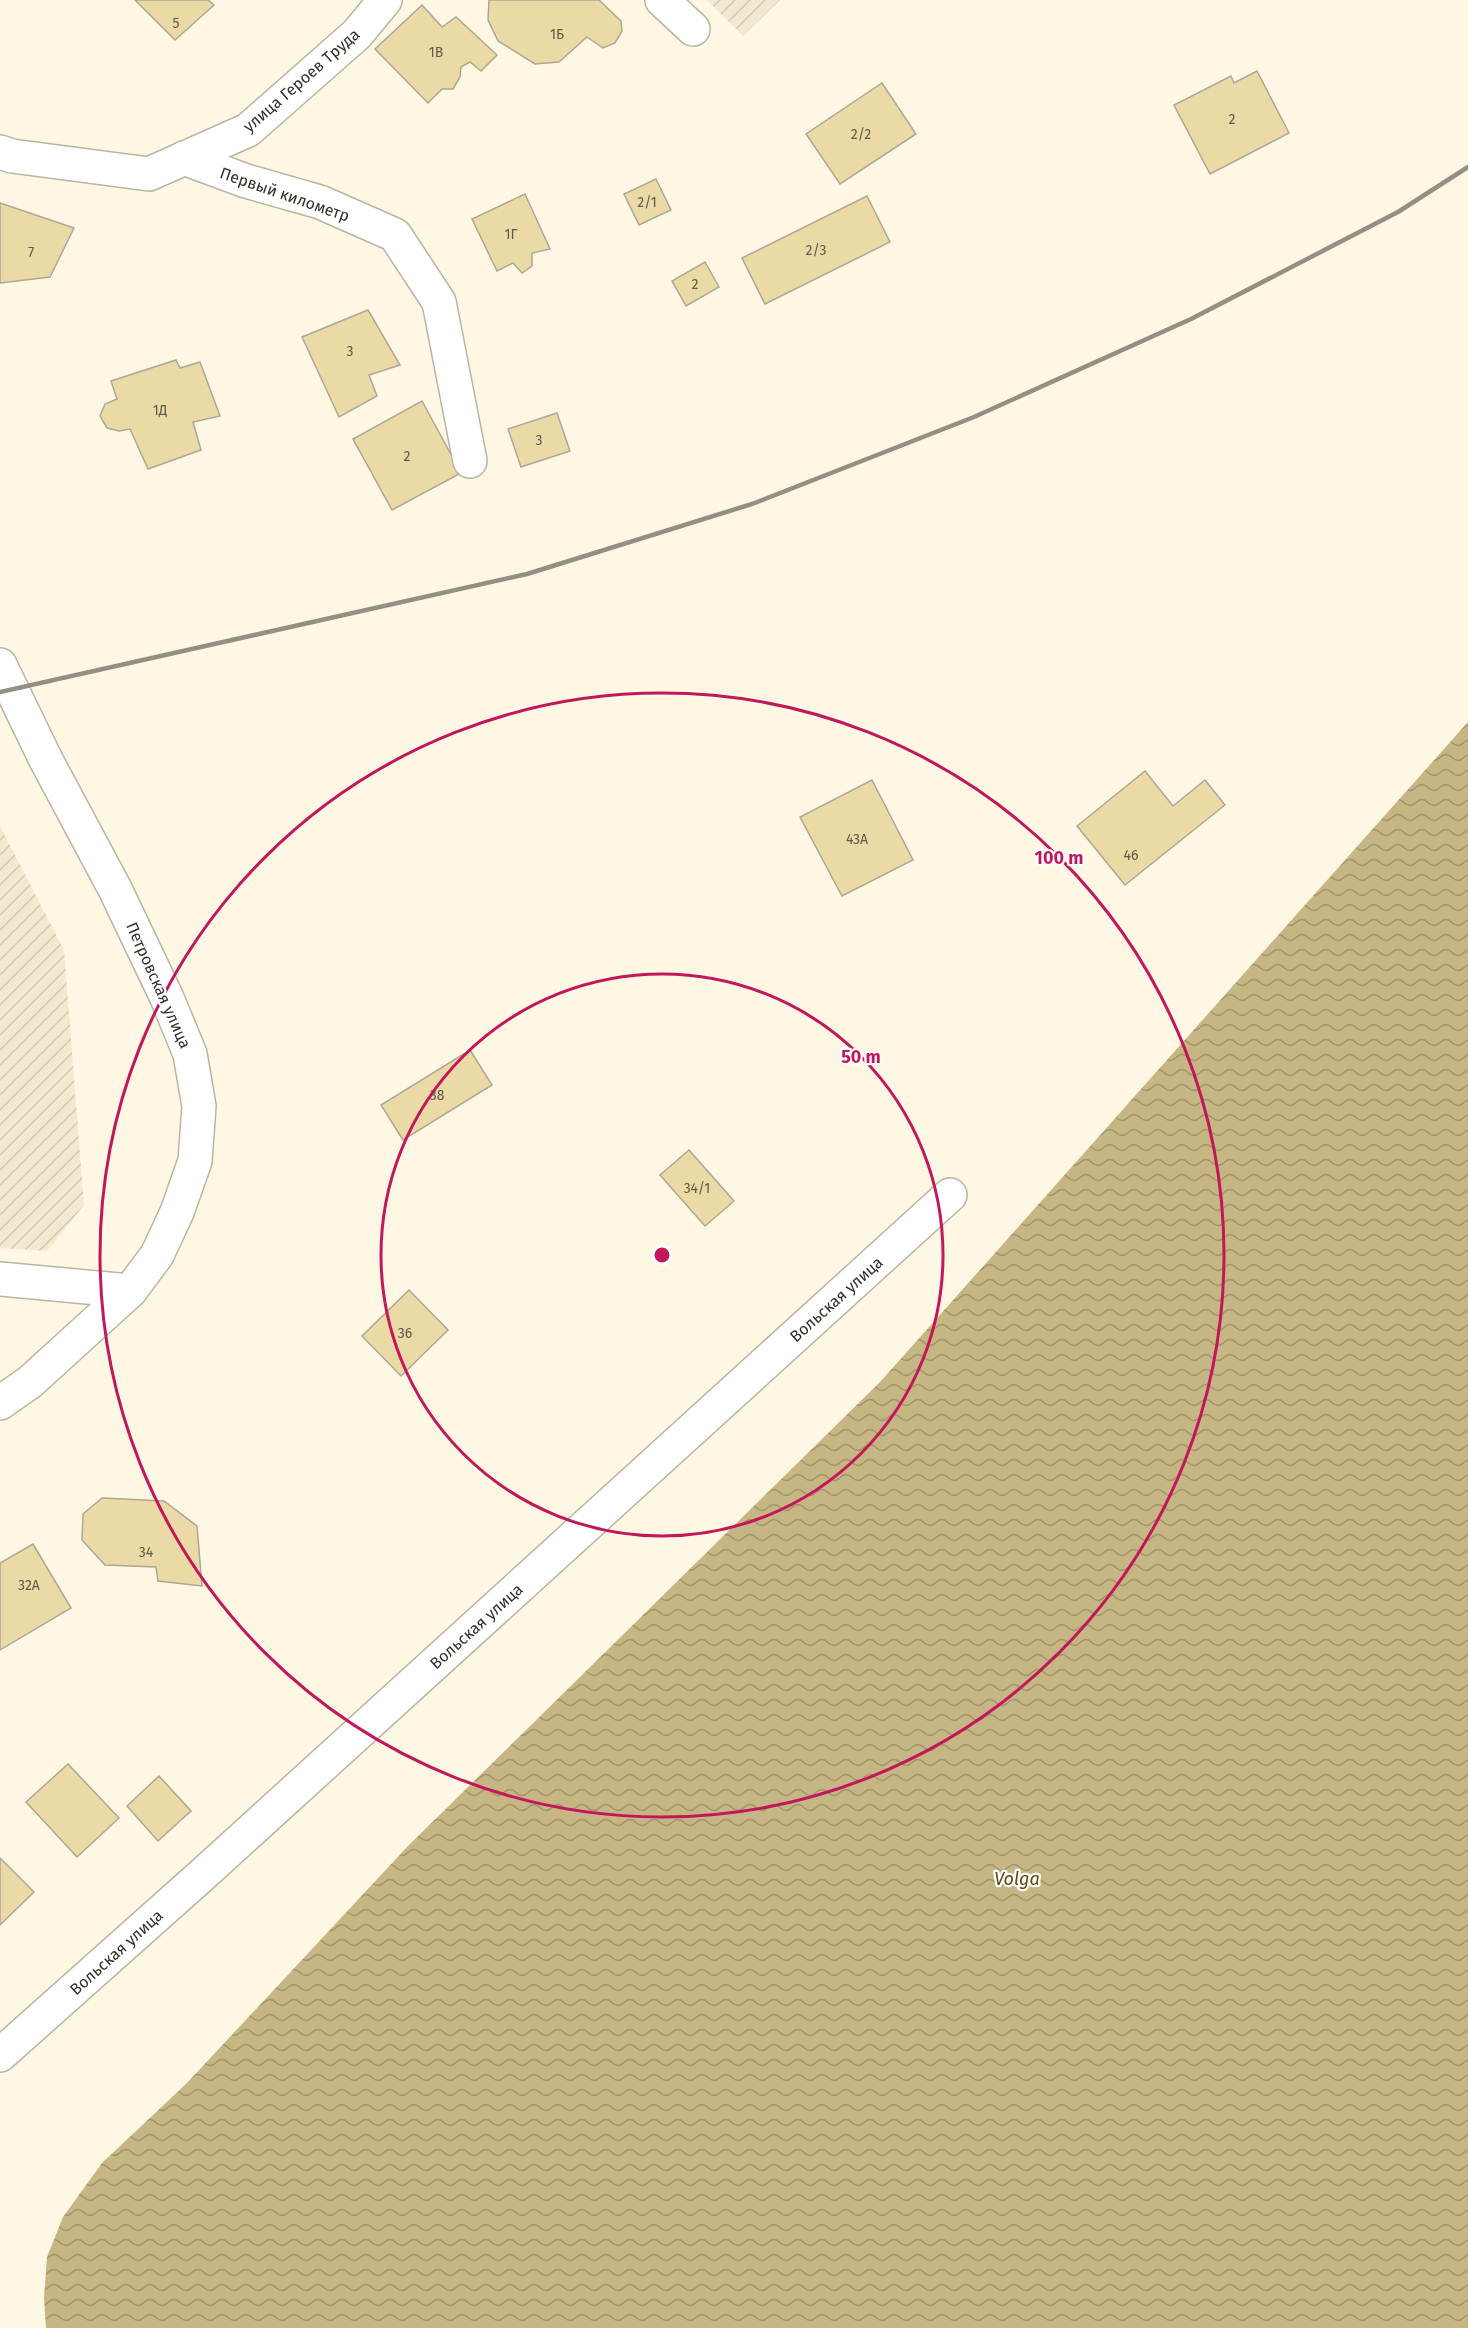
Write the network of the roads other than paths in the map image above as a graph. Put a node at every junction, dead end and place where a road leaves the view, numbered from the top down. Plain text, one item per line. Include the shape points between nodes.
1 (385, 0) edge
2 (662, 0) edge
3 (693, 29) dead end
4 (0, 152) edge
5 (184, 158) junction
6 (470, 461) dead end
7 (0, 665) edge
8 (950, 1195) dead end
9 (0, 1279) edge
10 (130, 1291) junction
11 (0, 1403) edge
12 (0, 2055) edge

1 - 5 street, улица Героев Труда via 357,34 248,130
2 - 3 street
4 - 5 street, улица Героев Труда via 149,174
5 - 6 street, Первый километр via 320,202 395,235 439,302
7 - 10 street, Петровская улица via 115,889 190,1054 199,1106 195,1161 157,1255
8 - 12 street, Вольская улица
9 - 10 street
10 - 11 street, Петровская улица via 30,1382

